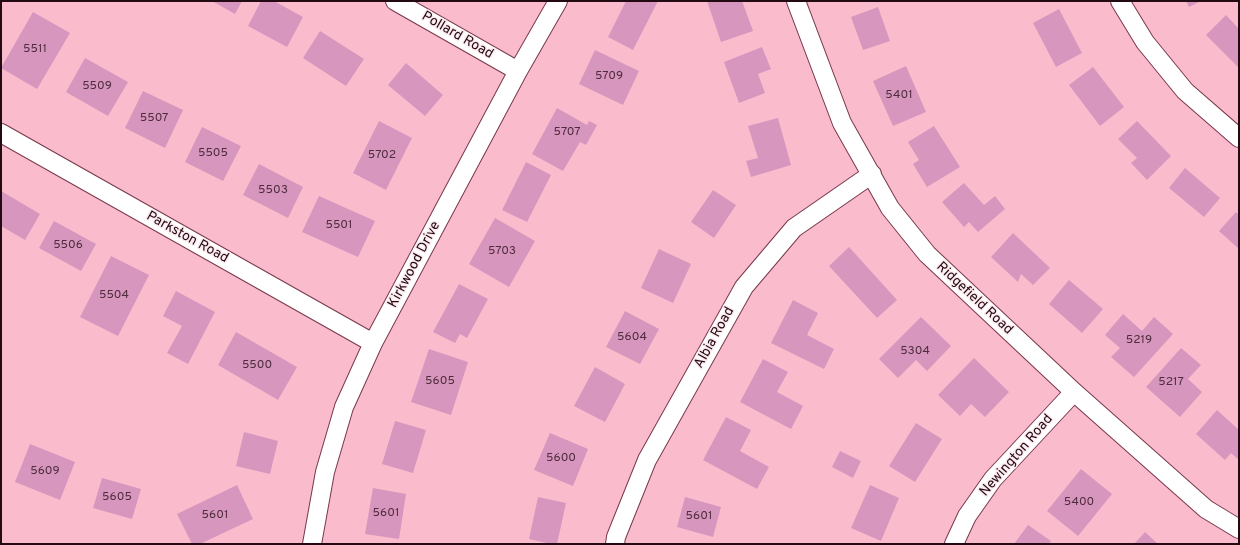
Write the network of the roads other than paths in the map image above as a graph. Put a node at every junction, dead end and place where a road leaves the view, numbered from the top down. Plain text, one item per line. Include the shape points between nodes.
1 (395, 1) edge
2 (558, 1) edge
3 (796, 1) edge
4 (1120, 1) edge
5 (518, 71) junction
6 (1, 133) edge
7 (1239, 138) edge
8 (872, 174) junction
9 (373, 343) junction
10 (1074, 392) junction
11 (1239, 529) edge
12 (312, 544) edge
13 (615, 544) edge
14 (954, 544) edge

1 - 5 street, Pollard Road
2 - 5 street, Kirkwood Drive
3 - 8 street, Ridgefield Road via 842,122
4 - 7 street via 1145,42 1185,90
5 - 9 street, Kirkwood Drive
6 - 9 street, Parkston Road
8 - 10 street, Ridgefield Road via 890,208 927,254
8 - 13 street, Albia Road via 794,228 744,287 647,460
9 - 12 street, Kirkwood Drive via 344,407 325,472
10 - 11 street, Ridgefield Road via 1206,510
10 - 14 street, Newington Road via 993,479 967,516

